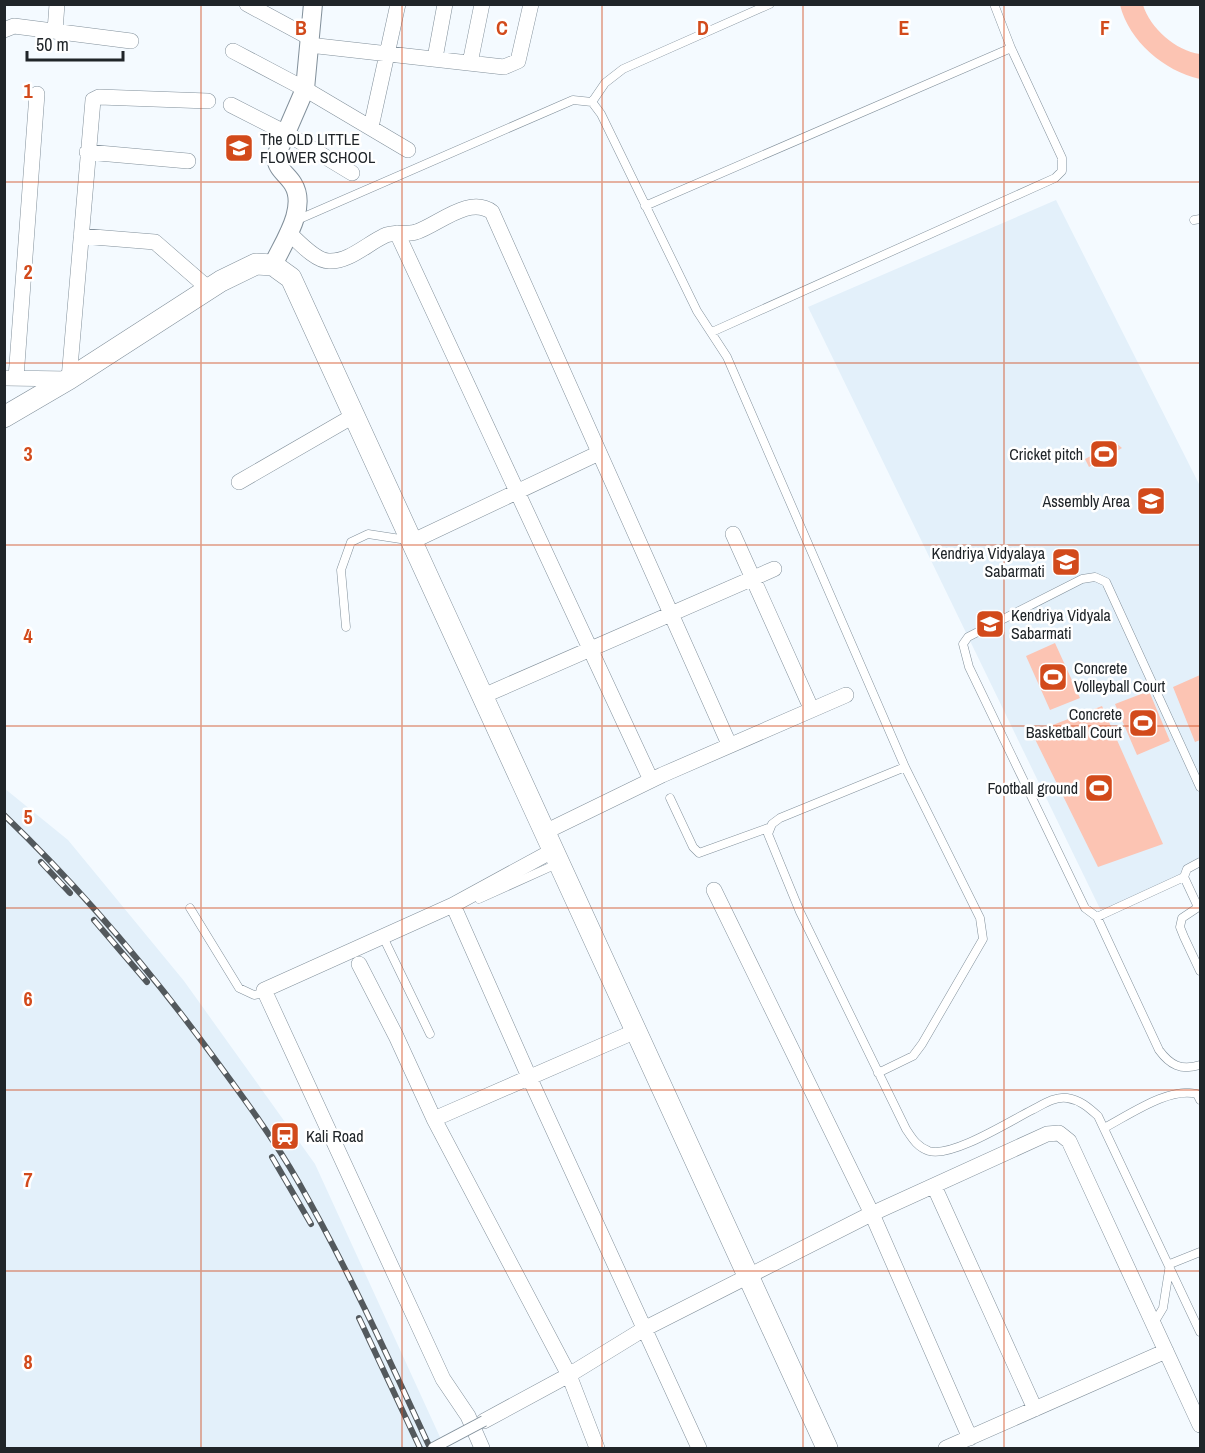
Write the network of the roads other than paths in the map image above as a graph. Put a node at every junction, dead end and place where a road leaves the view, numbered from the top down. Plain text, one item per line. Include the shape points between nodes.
1 (57, 4) edge
2 (247, 4) edge
3 (313, 4) edge
4 (398, 4) edge
5 (445, 4) edge
6 (482, 4) edge
7 (531, 4) edge
8 (770, 4) edge
9 (994, 4) edge
10 (4, 30) edge
11 (55, 32) junction
12 (131, 41) dead end
13 (309, 41) junction
14 (1011, 48) junction
15 (233, 51) dead end
16 (387, 52) junction
17 (435, 58) junction
18 (470, 63) junction
19 (305, 89) junction
20 (37, 93) dead end
21 (208, 101) dead end
22 (592, 102) junction
23 (231, 105) dead end
24 (371, 127) junction
25 (286, 133) junction
26 (408, 150) dead end
27 (87, 152) junction
28 (188, 161) dead end
29 (352, 173) dead end
30 (645, 206) junction
31 (290, 227) junction
32 (397, 233) junction
33 (81, 236) junction
34 (273, 265) junction
35 (209, 289) junction
36 (712, 332) junction
37 (10, 378) edge
38 (69, 380) junction
39 (355, 415) junction
40 (4, 417) edge
41 (599, 453) junction
42 (239, 482) dead end
43 (515, 493) junction
44 (733, 534) dead end
45 (413, 541) junction
46 (774, 569) dead end
47 (752, 577) junction
48 (670, 613) junction
49 (346, 627) dead end
50 (589, 650) junction
51 (846, 695) dead end
52 (483, 696) junction
53 (811, 708) junction
54 (729, 744) junction
55 (905, 767) junction
56 (651, 780) junction
57 (1200, 787) edge
58 (670, 798) dead end
59 (768, 828) junction
60 (553, 848) junction
61 (1200, 862) edge
62 (1184, 877) junction
63 (714, 890) dead end
64 (454, 907) junction
65 (1199, 907) edge
66 (190, 908) dead end
67 (1097, 917) junction
68 (385, 941) junction
69 (358, 964) dead end
70 (1200, 971) edge
71 (267, 993) junction
72 (636, 1031) junction
73 (430, 1034) dead end
74 (1200, 1065) edge
75 (878, 1073) junction
76 (530, 1079) junction
77 (1200, 1100) edge
78 (434, 1119) junction
79 (1104, 1128) junction
80 (360, 1182) dead end
81 (934, 1186) junction
82 (872, 1214) junction
83 (1200, 1252) edge
84 (1170, 1264) junction
85 (750, 1277) junction
86 (1153, 1323) junction
87 (644, 1329) junction
88 (1200, 1332) edge
89 (1166, 1351) junction
90 (569, 1375) junction
91 (1035, 1409) junction
92 (484, 1421) joint
93 (1200, 1425) edge
94 (970, 1438) junction
95 (433, 1449) edge
96 (482, 1449) edge
97 (597, 1449) edge
98 (699, 1449) edge
99 (827, 1449) edge
100 (946, 1449) edge

1 - 11 street
2 - 13 street
3 - 13 street
4 - 16 street
5 - 17 street
6 - 18 street
7 - 18 street via 518,61 504,67
8 - 22 lane via 623,69 605,83
9 - 14 lane
10 - 11 street via 14,26
11 - 12 street
13 - 16 street
13 - 19 street
14 - 30 lane
14 - 36 lane via 1062,158 1062,171 1056,178
15 - 19 street
16 - 17 street
16 - 24 street
17 - 18 street
19 - 24 street
19 - 25 street
20 - 37 street
21 - 27 street via 99,97 91,105
22 - 30 lane
22 - 31 lane via 573,100
23 - 25 street
24 - 26 street
25 - 29 street
25 - 31 street via 276,163 297,191
27 - 28 street
27 - 33 street
30 - 36 lane via 697,311
31 - 32 street via 320,259 328,262 354,254 386,234
31 - 34 street
32 - 41 street via 418,231 472,206 492,212
32 - 43 street
33 - 35 street via 155,242
33 - 38 street
34 - 35 main road via 256,264
34 - 39 main road via 291,278
35 - 38 main road
36 - 55 lane via 727,357
37 - 38 street
38 - 40 main road
39 - 42 street
39 - 45 main road
41 - 43 street
41 - 48 street
43 - 45 street
43 - 50 street
44 - 47 street
45 - 49 lane via 368,534 351,542 341,570
45 - 52 main road
46 - 47 street
47 - 48 street
47 - 53 street
48 - 50 street
48 - 54 street
50 - 52 street
50 - 56 street
51 - 53 street
52 - 60 main road
53 - 54 street
54 - 56 street
55 - 59 lane via 780,818
55 - 75 lane via 980,918 983,939 913,1056
56 - 60 street
57 - 67 lane via 1106,582 1095,577 1082,579 968,637 963,644 969,667 1085,908
58 - 59 lane via 699,853
59 - 75 lane via 769,842 800,912
60 - 64 street
60 - 72 main road
61 - 62 lane via 1187,869
62 - 65 lane
62 - 67 lane
63 - 82 street
64 - 68 lane
64 - 71 street via 351,949 264,990
64 - 76 street
65 - 70 lane via 1182,918 1180,927
66 - 71 lane via 239,988 254,995
67 - 74 lane via 1159,1050 1179,1068
68 - 71 lane
68 - 73 lane
69 - 78 street
71 - 80 lane
71 - 96 street via 443,1378 468,1416
72 - 76 street
72 - 85 main road
75 - 79 lane via 915,1143 930,1151 970,1141 1064,1097 1083,1102
76 - 78 street
76 - 87 street
77 - 79 lane via 1197,1094 1185,1091 1171,1094
78 - 90 street
79 - 84 lane
81 - 82 street
81 - 86 street via 1047,1134 1059,1133 1069,1141
81 - 91 street
82 - 85 street
82 - 94 street
83 - 84 lane
84 - 86 lane via 1163,1308
84 - 88 lane
85 - 87 street
85 - 99 main road
86 - 89 street
87 - 90 street
87 - 98 street
89 - 91 street
89 - 93 street
90 - 92 street
90 - 97 street
91 - 94 street
92 - 95 street, bridge
94 - 100 street

